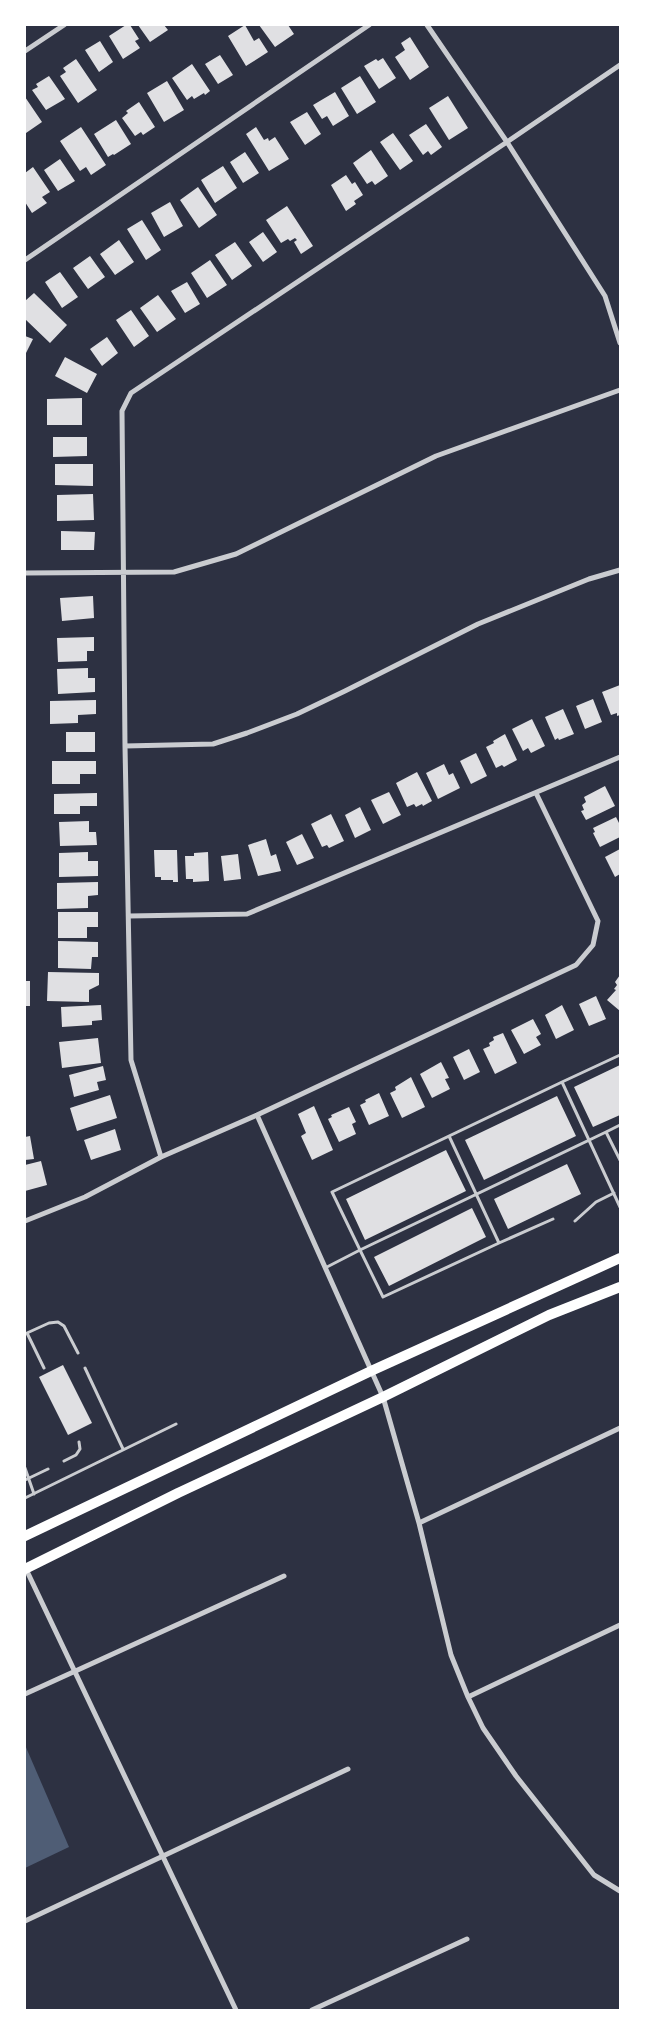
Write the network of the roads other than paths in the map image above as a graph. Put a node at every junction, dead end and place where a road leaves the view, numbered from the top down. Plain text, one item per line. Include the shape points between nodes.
1 (64, 25) edge
2 (368, 25) edge
3 (427, 25) edge
4 (25, 51) edge
5 (620, 64) edge
6 (507, 142) junction
7 (25, 260) edge
8 (620, 343) edge
9 (620, 390) edge
10 (620, 570) edge
11 (25, 572) edge
12 (124, 573) junction
13 (125, 746) junction
14 (620, 757) edge
15 (536, 793) junction
16 (129, 916) junction
17 (620, 1054) edge
18 (562, 1082) junction
19 (257, 1115) junction
20 (620, 1125) edge
21 (606, 1132) junction
22 (449, 1136) junction
23 (589, 1140) junction
24 (161, 1157) junction
25 (620, 1160) edge
26 (614, 1193) junction
27 (477, 1194) junction
28 (620, 1207) edge
29 (553, 1219) dead end
30 (575, 1221) dead end
31 (25, 1222) edge
32 (499, 1243) junction
33 (360, 1250) junction
34 (620, 1258) edge
35 (325, 1268) junction
36 (620, 1287) edge
37 (26, 1334) edge
38 (78, 1353) dead end
39 (44, 1368) dead end
40 (86, 1368) dead end
41 (371, 1371) junction
42 (383, 1397) junction
43 (176, 1424) dead end
44 (620, 1428) edge
45 (80, 1442) dead end
46 (123, 1449) junction
47 (64, 1462) dead end
48 (25, 1468) edge
49 (48, 1468) dead end
50 (26, 1480) edge
51 (34, 1494) junction
52 (25, 1498) edge
53 (419, 1523) junction
54 (25, 1536) edge
55 (25, 1568) edge
56 (284, 1576) dead end
57 (620, 1625) edge
58 (75, 1671) junction
59 (25, 1694) edge
60 (468, 1697) junction
61 (348, 1769) dead end
62 (163, 1856) junction
63 (620, 1890) edge
64 (25, 1921) edge
65 (467, 1939) dead end
66 (236, 2010) edge
67 (312, 2010) edge

1 - 4 street
2 - 7 street
3 - 6 street
5 - 6 street
6 - 8 street via 606,296
6 - 12 street via 130,393 122,411
9 - 12 street via 436,456 236,554 174,572
10 - 13 street via 589,578 478,624 297,714 247,733 213,744
11 - 12 street
12 - 13 street
13 - 16 street
14 - 15 street
15 - 16 street via 248,914
15 - 19 street via 598,922 593,945 576,965
16 - 24 street via 131,1060
17 - 18 lane
18 - 22 lane
18 - 23 lane
19 - 24 street
19 - 35 street
20 - 21 lane
21 - 23 lane
21 - 25 lane
22 - 27 lane
22 - 33 lane via 332,1192
23 - 26 lane
23 - 27 lane
24 - 31 street via 85,1197
26 - 28 lane
26 - 30 lane via 596,1202
27 - 32 lane
27 - 33 lane
29 - 32 lane
32 - 33 lane via 383,1297
33 - 35 lane
34 - 41 main road
35 - 41 street
36 - 42 main road via 549,1315
37 - 38 lane via 49,1322 58,1322 64,1326
37 - 39 lane
40 - 46 lane
41 - 42 street
41 - 54 main road
42 - 53 street
42 - 55 main road
43 - 46 lane
44 - 53 street
45 - 47 lane via 76,1455
46 - 51 lane
48 - 50 lane
49 - 50 lane
50 - 51 lane
51 - 52 lane
53 - 60 street via 450,1655
55 - 58 street
56 - 58 street
57 - 60 street
58 - 59 street
58 - 62 street
60 - 63 street via 516,1776 594,1875
61 - 62 street
62 - 64 street
62 - 66 street
65 - 67 street

